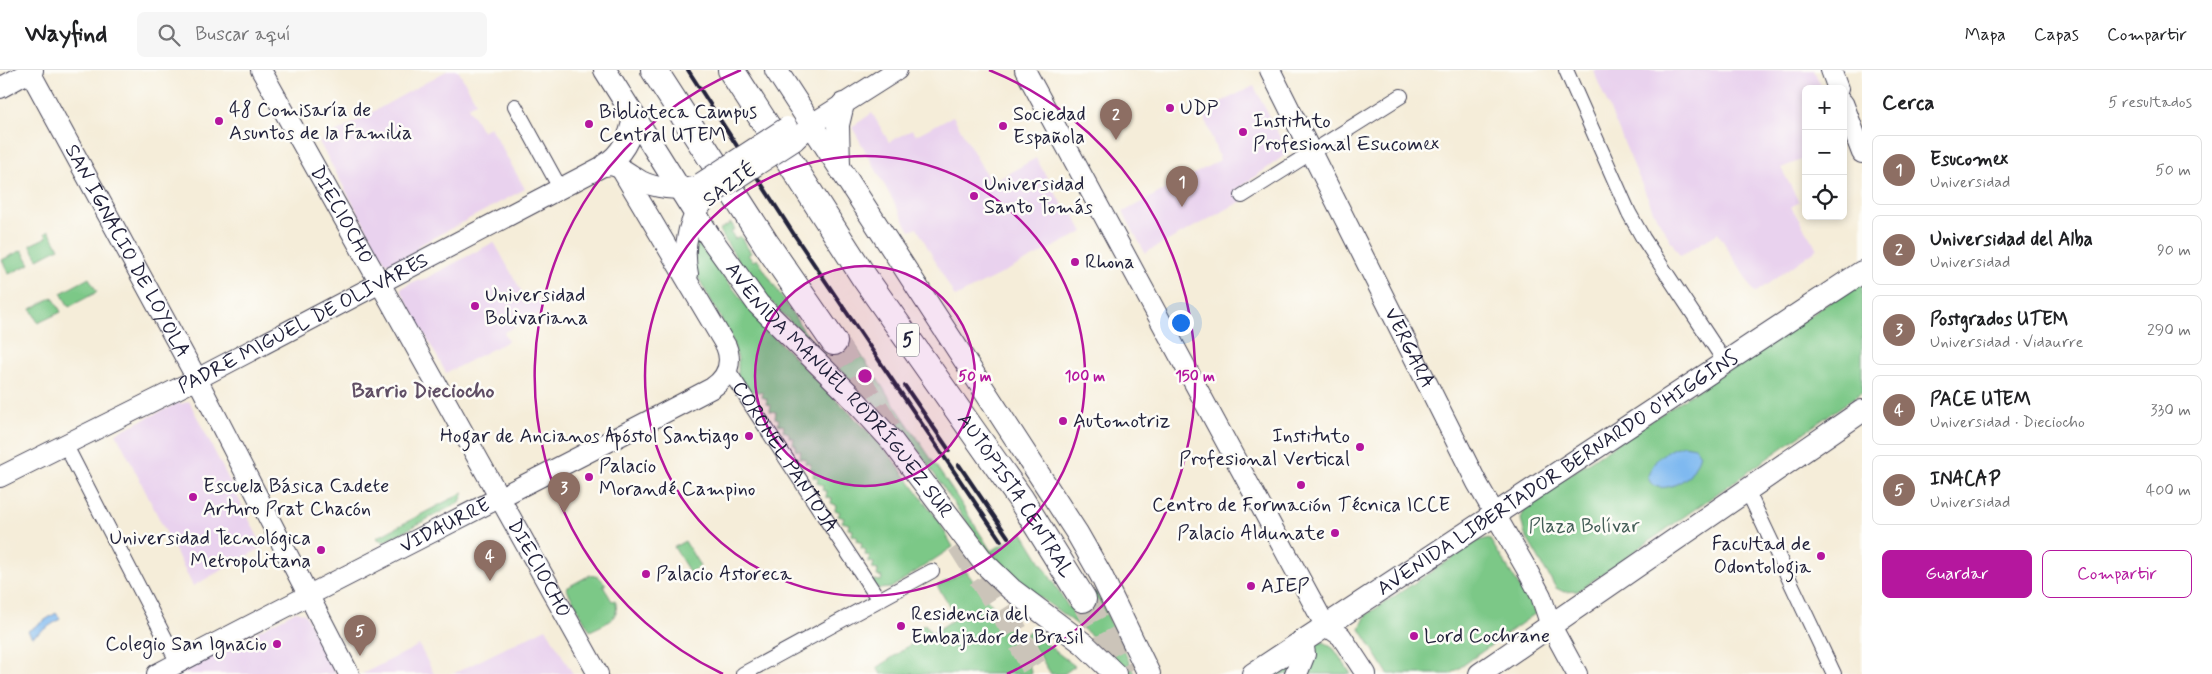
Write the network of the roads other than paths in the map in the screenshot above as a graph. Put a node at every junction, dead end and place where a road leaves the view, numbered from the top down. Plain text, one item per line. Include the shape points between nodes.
1 (31, 70) edge
2 (261, 70) edge
3 (605, 70) edge
4 (654, 70) edge
5 (776, 70) edge
6 (897, 70) edge
7 (1025, 70) edge
8 (1270, 70) edge
9 (1566, 70) edge
10 (1831, 70) edge
11 (734, 73) edge
12 (1837, 85) edge
13 (0, 88) edge
14 (1402, 96) dead end
15 (843, 104) junction
16 (515, 106) dead end
17 (1847, 114) edge
18 (634, 116) junction
19 (808, 119) junction
20 (1312, 153) junction
21 (1862, 154) edge
22 (839, 166) junction
23 (613, 167) junction
24 (560, 188) junction
25 (680, 189) junction
26 (706, 189) junction
27 (1242, 196) dead end
28 (695, 213) junction
29 (1862, 272) edge
30 (689, 278) junction
31 (381, 283) junction
32 (834, 342) tunnel mouth
33 (1725, 362) junction
34 (728, 370) junction
35 (197, 378) junction
36 (1862, 410) edge
37 (65, 444) junction
38 (0, 477) edge
39 (1747, 490) junction
40 (500, 499) junction
41 (1495, 514) junction
42 (932, 571) dead end
43 (308, 594) junction
44 (1083, 599) tunnel mouth
45 (879, 600) junction
46 (1325, 625) junction
47 (1551, 626) junction
48 (1302, 641) junction
49 (178, 663) junction
50 (157, 674) edge
51 (349, 674) edge
52 (598, 674) edge
53 (743, 674) edge
54 (1115, 674) edge
55 (1149, 674) edge
56 (1253, 674) edge
57 (1296, 674) edge
58 (1366, 674) edge
59 (1480, 674) edge
60 (1577, 674) edge
61 (1834, 674) edge

1 - 13 street
1 - 35 street, SAN IGNACIO DE LOYOLA
2 - 31 street, DIECIOCHO
3 - 18 main road, AVENIDA MANUEL RODRÍGUEZ SUR
4 - 32 highway
5 - 19 main road
6 - 15 street, SAZIÉ
7 - 46 street
8 - 20 street, VERGARA
9 - 33 street via 1629,213
10 - 12 street
11 - 44 highway, AUTOPISTA CENTRAL / 5 via 864,277 1020,498
14 - 20 street
15 - 19 street, SAZIÉ
15 - 22 main road via 838,125
16 - 24 street
17 - 21 street
18 - 23 main road via 632,128
18 - 25 main road, AVENIDA MANUEL RODRÍGUEZ SUR
19 - 22 main road
19 - 26 street, SAZIÉ, bridge via 791,134
20 - 27 street
20 - 41 street, VERGARA via 1476,483
22 - 55 main road via 1076,533 1105,583
23 - 24 street, PADRE MIGUEL DE OLIVARES
23 - 25 street, SAZIÉ via 645,182
23 - 30 street, CORONEL PANTOJA
24 - 31 street, PADRE MIGUEL DE OLIVARES
25 - 26 street, SAZIÉ
25 - 28 main road, AVENIDA MANUEL RODRÍGUEZ SUR
26 - 28 street, SAZIÉ
28 - 30 street, SAZIÉ via 686,248
28 - 54 main road, AVENIDA MANUEL RODRÍGUEZ SUR via 752,297 892,441 985,564 1011,589 1084,644
29 - 33 main road, AVENIDA LIBERTADOR BERNARDO O'HIGGINS
30 - 34 street, CORONEL PANTOJA via 726,346
31 - 35 street, PADRE MIGUEL DE OLIVARES
31 - 40 street, DIECIOCHO
33 - 41 main road, AVENIDA LIBERTADOR BERNARDO O'HIGGINS
34 - 40 street, VIDAURRE via 712,388
34 - 45 street, CORONEL PANTOJA
35 - 37 street, PADRE MIGUEL DE OLIVARES
35 - 43 street, SAN IGNACIO DE LOYOLA
36 - 39 main road
37 - 38 street, PADRE MIGUEL DE OLIVARES
37 - 49 street
39 - 47 main road
39 - 61 street
40 - 43 street, VIDAURRE
40 - 52 street, DIECIOCHO
41 - 46 main road, AVENIDA LIBERTADOR BERNARDO O'HIGGINS
41 - 47 street, VERGARA via 1541,596
42 - 45 street
43 - 49 street, VIDAURRE
43 - 51 street, SAN IGNACIO DE LOYOLA
45 - 53 street
46 - 48 main road, AVENIDA LIBERTADOR BERNARDO O'HIGGINS
46 - 58 street via 1341,636
47 - 59 main road
47 - 60 street, VERGARA
48 - 56 main road, AVENIDA LIBERTADOR BERNARDO O'HIGGINS
48 - 57 main road via 1304,654
49 - 50 street, VIDAURRE

